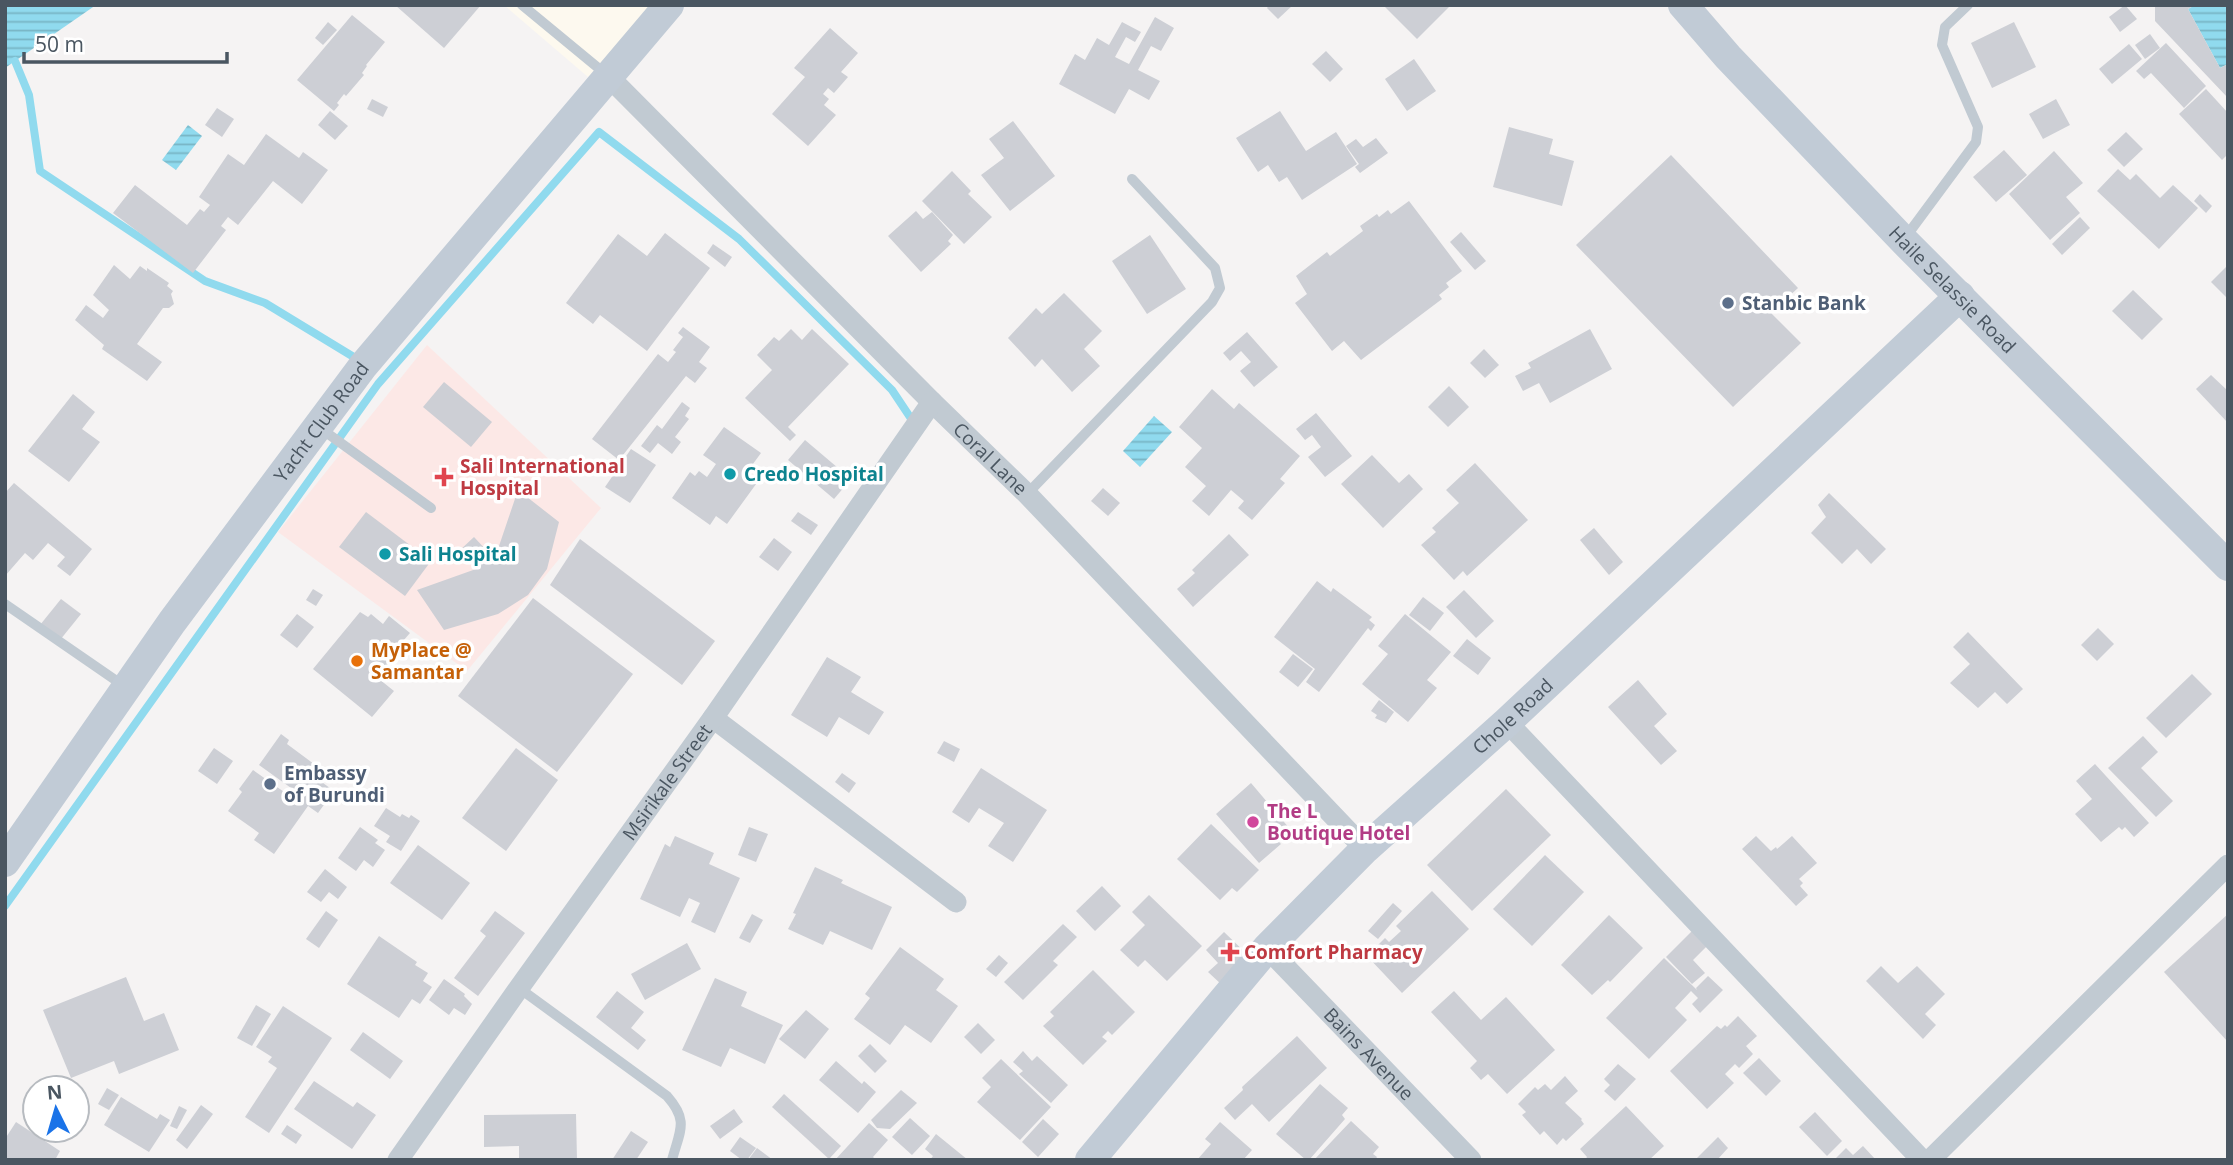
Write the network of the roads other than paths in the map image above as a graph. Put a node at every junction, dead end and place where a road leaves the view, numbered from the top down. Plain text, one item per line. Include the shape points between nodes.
1 (522, 5) edge
2 (669, 5) edge
3 (1683, 5) edge
4 (1968, 5) edge
5 (608, 76) junction
6 (1132, 179) dead end
7 (1903, 240) junction
8 (1960, 296) junction
9 (932, 402) junction
10 (318, 426) junction
11 (1027, 494) junction
12 (431, 508) dead end
13 (2228, 566) edge
14 (5, 604) edge
15 (126, 688) junction
16 (713, 718) junction
17 (1507, 722) junction
18 (1365, 849) junction
19 (5, 862) edge
20 (2228, 865) edge
21 (956, 902) dead end
22 (1266, 948) junction
23 (519, 988) junction
24 (398, 1160) edge
25 (673, 1160) edge
26 (1090, 1160) edge
27 (1471, 1160) edge
28 (1922, 1160) edge
29 (1930, 1160) edge

1 - 5 lane
2 - 5 street, Yacht Club Road
3 - 7 street, Haile Selassie Road
4 - 7 lane via 1945,27 1942,45 1979,135
5 - 9 street, Coral Lane
5 - 10 street, Yacht Club Road via 376,350
6 - 11 lane via 1215,268 1220,288 1212,302
7 - 8 street, Haile Selassie Road
8 - 13 street, Haile Selassie Road
8 - 17 street, Chole Road
9 - 11 street, Coral Lane
9 - 16 street, Msirikale Street
10 - 12 lane
10 - 15 street, Yacht Club Road
11 - 18 street, Coral Lane
14 - 15 lane
15 - 19 street, Yacht Club Road
16 - 21 street
16 - 23 street, Msirikale Street
17 - 18 street, Chole Road
17 - 28 street
18 - 22 street, Chole Road
20 - 29 street
22 - 26 street, Chole Road
22 - 27 street, Bains Avenue
23 - 24 street, Msirikale Street
23 - 25 lane via 667,1096 678,1109 681,1124

